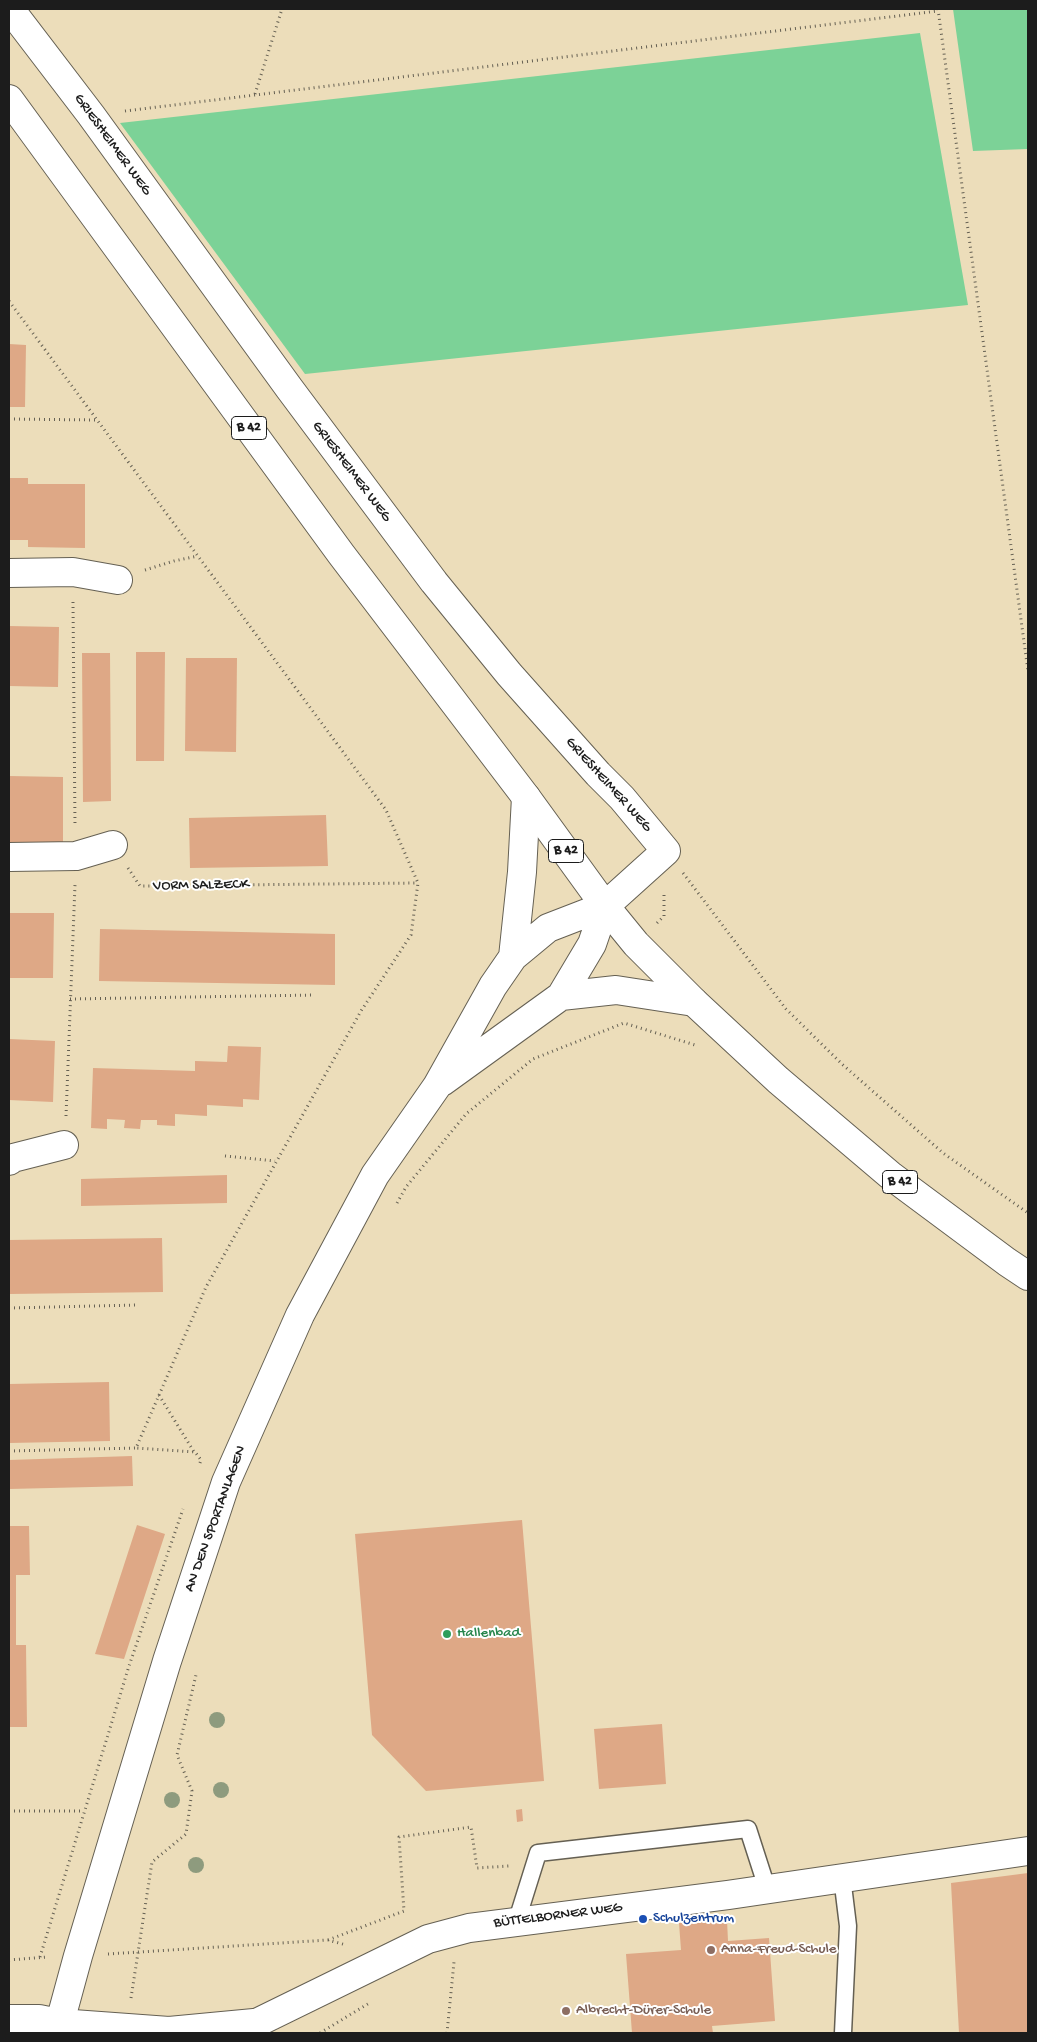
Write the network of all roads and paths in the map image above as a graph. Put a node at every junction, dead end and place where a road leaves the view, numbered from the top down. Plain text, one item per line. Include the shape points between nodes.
1 (10, 9) edge
2 (282, 9) edge
3 (938, 10) edge
4 (255, 94) junction
5 (9, 99) edge
6 (91, 115) junction
7 (9, 301) edge
8 (9, 420) edge
9 (96, 420) junction
10 (198, 556) junction
11 (73, 572) junction
12 (9, 573) edge
13 (118, 580) joint
14 (1028, 671) edge
15 (526, 797) junction
16 (113, 845) joint
17 (666, 851) junction
18 (76, 856) junction
19 (9, 857) edge
20 (418, 883) junction
21 (605, 906) junction
22 (513, 957) junction
23 (314, 995) dead end
24 (561, 996) junction
25 (70, 999) junction
26 (694, 1002) junction
27 (624, 1023) dead end
28 (437, 1086) junction
29 (64, 1145) joint
30 (225, 1156) dead end
31 (9, 1161) edge
32 (276, 1161) junction
33 (396, 1204) dead end
34 (1028, 1213) edge
35 (1028, 1276) edge
36 (136, 1305) dead end
37 (9, 1308) edge
38 (159, 1395) junction
39 (136, 1448) junction
40 (9, 1451) edge
41 (195, 1452) junction
42 (198, 1469) dead end
43 (185, 1502) dead end
44 (197, 1671) dead end
45 (9, 1811) edge
46 (84, 1811) junction
47 (1028, 1851) edge
48 (501, 1867) dead end
49 (842, 1877) junction
50 (767, 1888) junction
51 (517, 1920) junction
52 (447, 1934) junction
53 (328, 1940) junction
54 (138, 1952) junction
55 (78, 1956) junction
56 (40, 1957) junction
57 (387, 1958) junction
58 (9, 1960) edge
59 (9, 2019) edge
60 (58, 2028) edge
61 (126, 2028) junction
62 (245, 2028) edge
63 (447, 2033) edge
64 (843, 2033) edge

1 - 6 main road, GRIESHEIMER WEG
2 - 4 path
3 - 4 path
3 - 14 path
4 - 6 path
5 - 15 main road, B 42 via 341,554
6 - 17 main road, GRIESHEIMER WEG via 434,582 510,674
7 - 9 path
8 - 9 path
9 - 10 path
10 - 13 path via 174,560
10 - 20 path via 386,810
11 - 12 main road
11 - 13 main road
11 - 18 path
15 - 21 main road, B 42
15 - 22 main road
16 - 18 main road
16 - 20 path, VORM SALZECK via 140,886
17 - 21 main road
17 - 34 path via 786,1009 843,1065 944,1153
18 - 19 main road
18 - 25 path
20 - 32 path via 411,935 361,1010
21 - 22 main road via 548,928
21 - 24 main road via 592,944
21 - 26 main road, B 42 via 636,944
22 - 28 main road via 493,986
23 - 25 path
24 - 26 main road via 616,990
24 - 28 main road
25 - 29 path
26 - 35 main road, B 42 via 778,1080 890,1175
27 - 33 path via 534,1058 466,1114 406,1187
28 - 55 main road, AN DEN SPORTANLAGEN via 375,1175 300,1315 226,1482 167,1661
29 - 31 main road
30 - 32 path
32 - 38 path via 206,1287
36 - 37 path
38 - 39 path
38 - 41 path
39 - 40 path
39 - 41 path
41 - 42 path via 201,1460
43 - 46 path
44 - 54 path via 177,1755 192,1791 186,1834 152,1862
45 - 46 path
46 - 56 path
47 - 49 main road, BÜTTELBORNER WEG
48 - 53 path via 478,1868 471,1827 399,1837 404,1912
49 - 50 main road, BÜTTELBORNER WEG
49 - 64 lane via 848,1926
50 - 51 main road, BÜTTELBORNER WEG
50 - 51 lane via 748,1829 538,1853
51 - 52 main road, BÜTTELBORNER WEG
52 - 57 main road, BÜTTELBORNER WEG
52 - 63 path via 454,1962
53 - 54 path
53 - 57 path
54 - 61 path
55 - 56 path
55 - 60 main road, AN DEN SPORTANLAGEN
56 - 58 path
57 - 62 main road, BÜTTELBORNER WEG
59 - 60 main road, BÜTTELBORNER WEG via 39,2019
60 - 61 main road, BÜTTELBORNER WEG
61 - 62 main road, BÜTTELBORNER WEG via 169,2031

